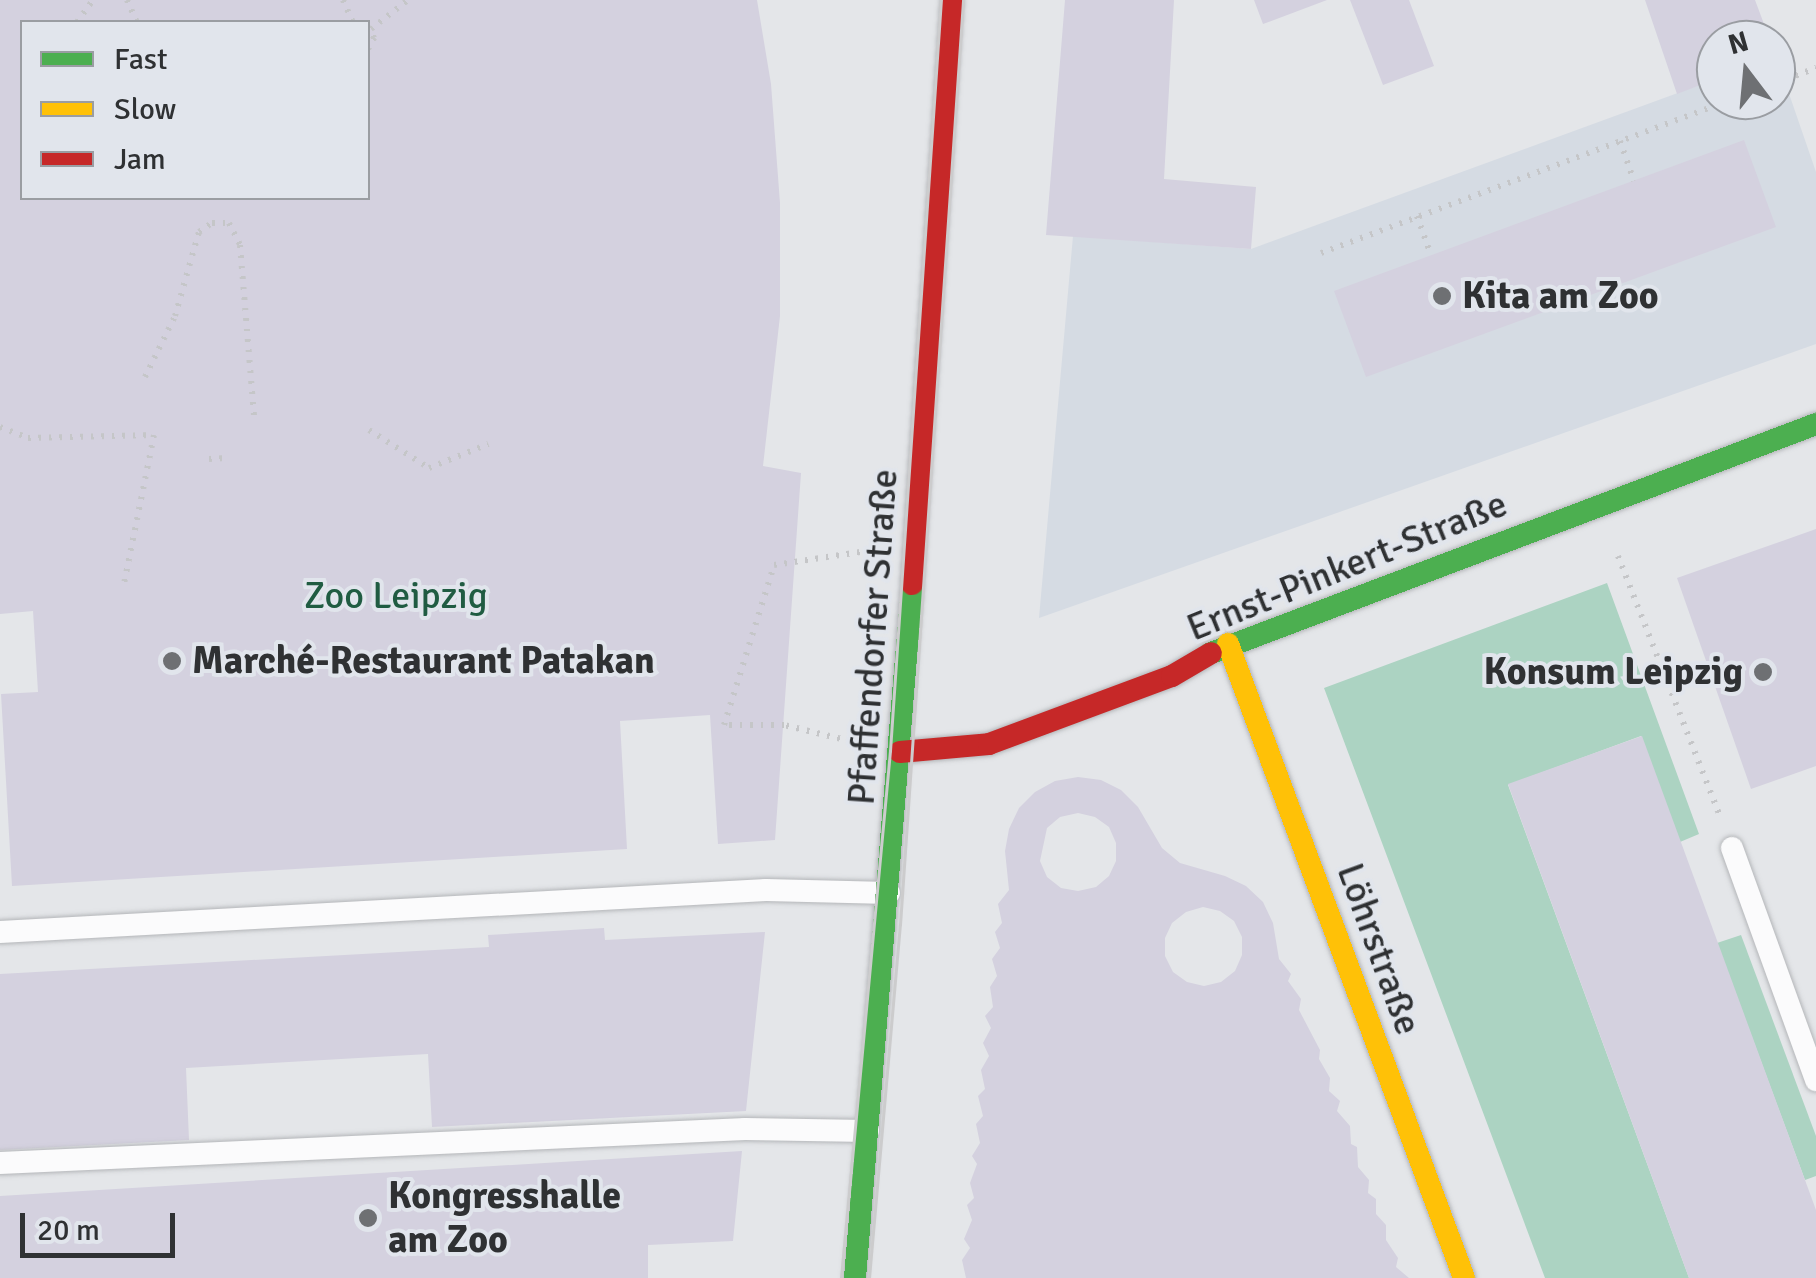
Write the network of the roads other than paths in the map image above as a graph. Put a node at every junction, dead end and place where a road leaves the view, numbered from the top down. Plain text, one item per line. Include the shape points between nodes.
1 (952, 0) edge
2 (1816, 424) edge
3 (1228, 644) junction
4 (900, 752) junction
5 (1732, 848) road end
6 (889, 893) junction
7 (0, 932) edge
8 (1816, 1080) edge
9 (868, 1132) junction
10 (0, 1162) edge
11 (854, 1278) edge
12 (1464, 1278) edge

1 - 4 street, Pfaffendorfer Straße
2 - 3 street, Ernst-Pinkert-Straße
3 - 4 street, Ernst-Pinkert-Straße via 1172,676 989,744
3 - 12 street, Löhrstraße
4 - 6 street, Pfaffendorfer Straße
5 - 8 lane
6 - 7 lane via 766,890
6 - 9 street, Pfaffendorfer Straße
9 - 10 lane via 745,1130
9 - 11 street, Pfaffendorfer Straße

